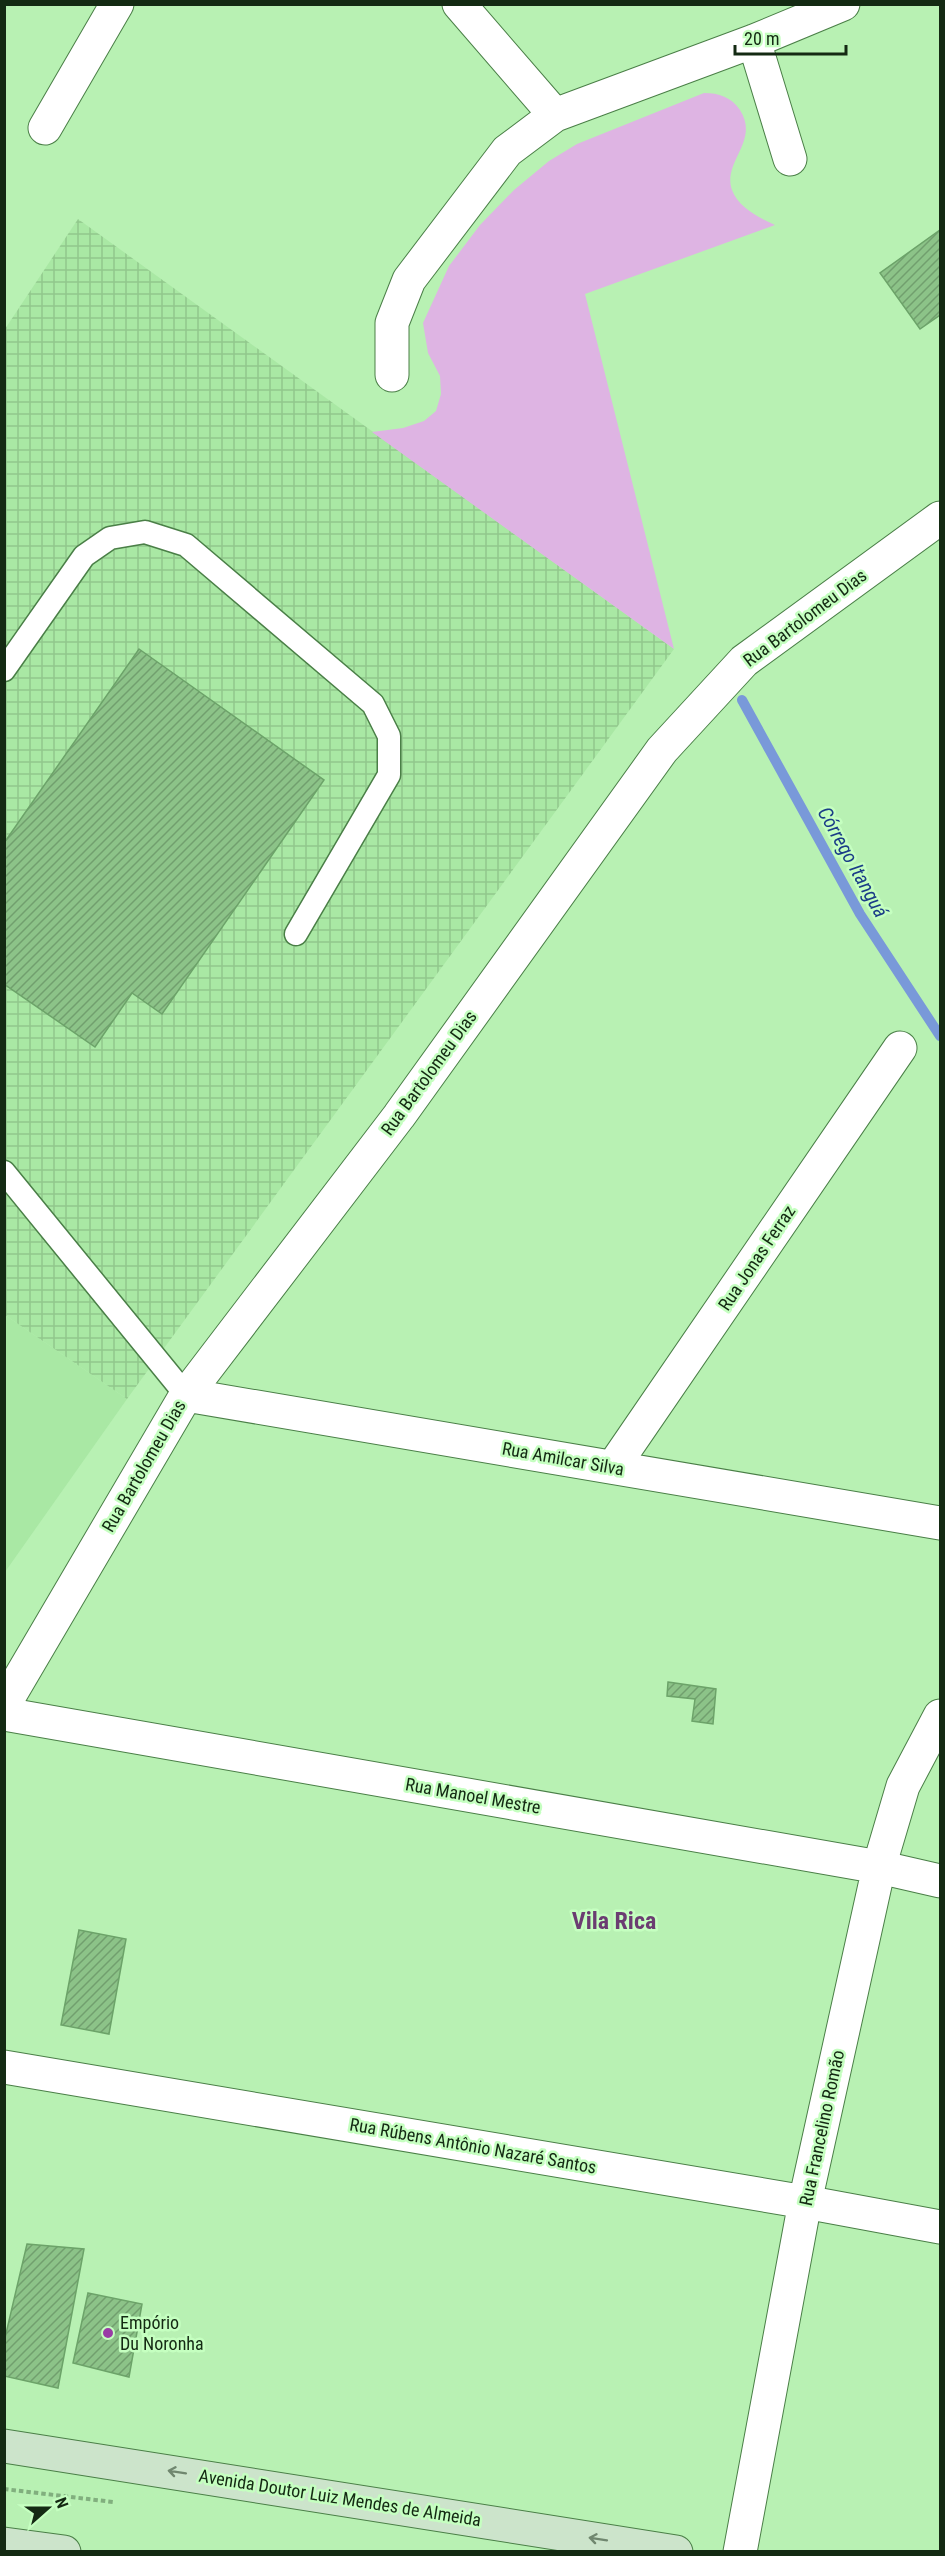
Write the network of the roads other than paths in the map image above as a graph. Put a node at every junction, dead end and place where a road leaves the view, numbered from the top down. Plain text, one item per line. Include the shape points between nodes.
1 (117, 4) edge
2 (459, 4) edge
3 (843, 4) edge
4 (754, 41) junction
5 (555, 115) junction
6 (45, 128) dead end
7 (790, 159) dead end
8 (392, 375) dead end
9 (940, 518) edge
10 (4, 670) edge
11 (296, 934) dead end
12 (900, 1048) dead end
13 (4, 1172) edge
14 (186, 1395) junction
15 (614, 1467) junction
16 (940, 1523) edge
17 (4, 1705) edge
18 (4, 1714) edge
19 (940, 1716) edge
20 (879, 1867) junction
21 (940, 1881) edge
22 (4, 2067) edge
23 (805, 2202) junction
24 (940, 2227) edge
25 (4, 2445) edge
26 (4, 2544) edge
27 (64, 2552) edge
28 (676, 2552) edge
29 (740, 2552) edge

1 - 6 street
2 - 5 street
3 - 4 street
4 - 5 street
4 - 7 street
5 - 8 street via 507,151 409,280 392,322
9 - 14 street, Rua Bartolomeu Dias via 744,661 662,750 399,1116
10 - 11 lane via 84,556 110,538 145,532 186,545 373,704 389,736 389,775
12 - 15 street, Rua Jonas Ferraz
13 - 14 lane
14 - 15 street, Rua Amilcar Silva
14 - 17 street, Rua Bartolomeu Dias
15 - 16 street, Rua Amilcar Silva
18 - 20 street, Rua Manoel Mestre
19 - 20 street, Rua Francelino Romão via 903,1786
20 - 21 street, Rua Manoel Mestre
20 - 23 street, Rua Francelino Romão
22 - 23 street, Rua Rúbens Antônio Nazaré Santos
23 - 24 street, Rua Rúbens Antônio Nazaré Santos
23 - 29 street, Rua Francelino Romão
28 -> 25 main road, Avenida Doutor Luiz Mendes de Almeida
26 - 27 main road

